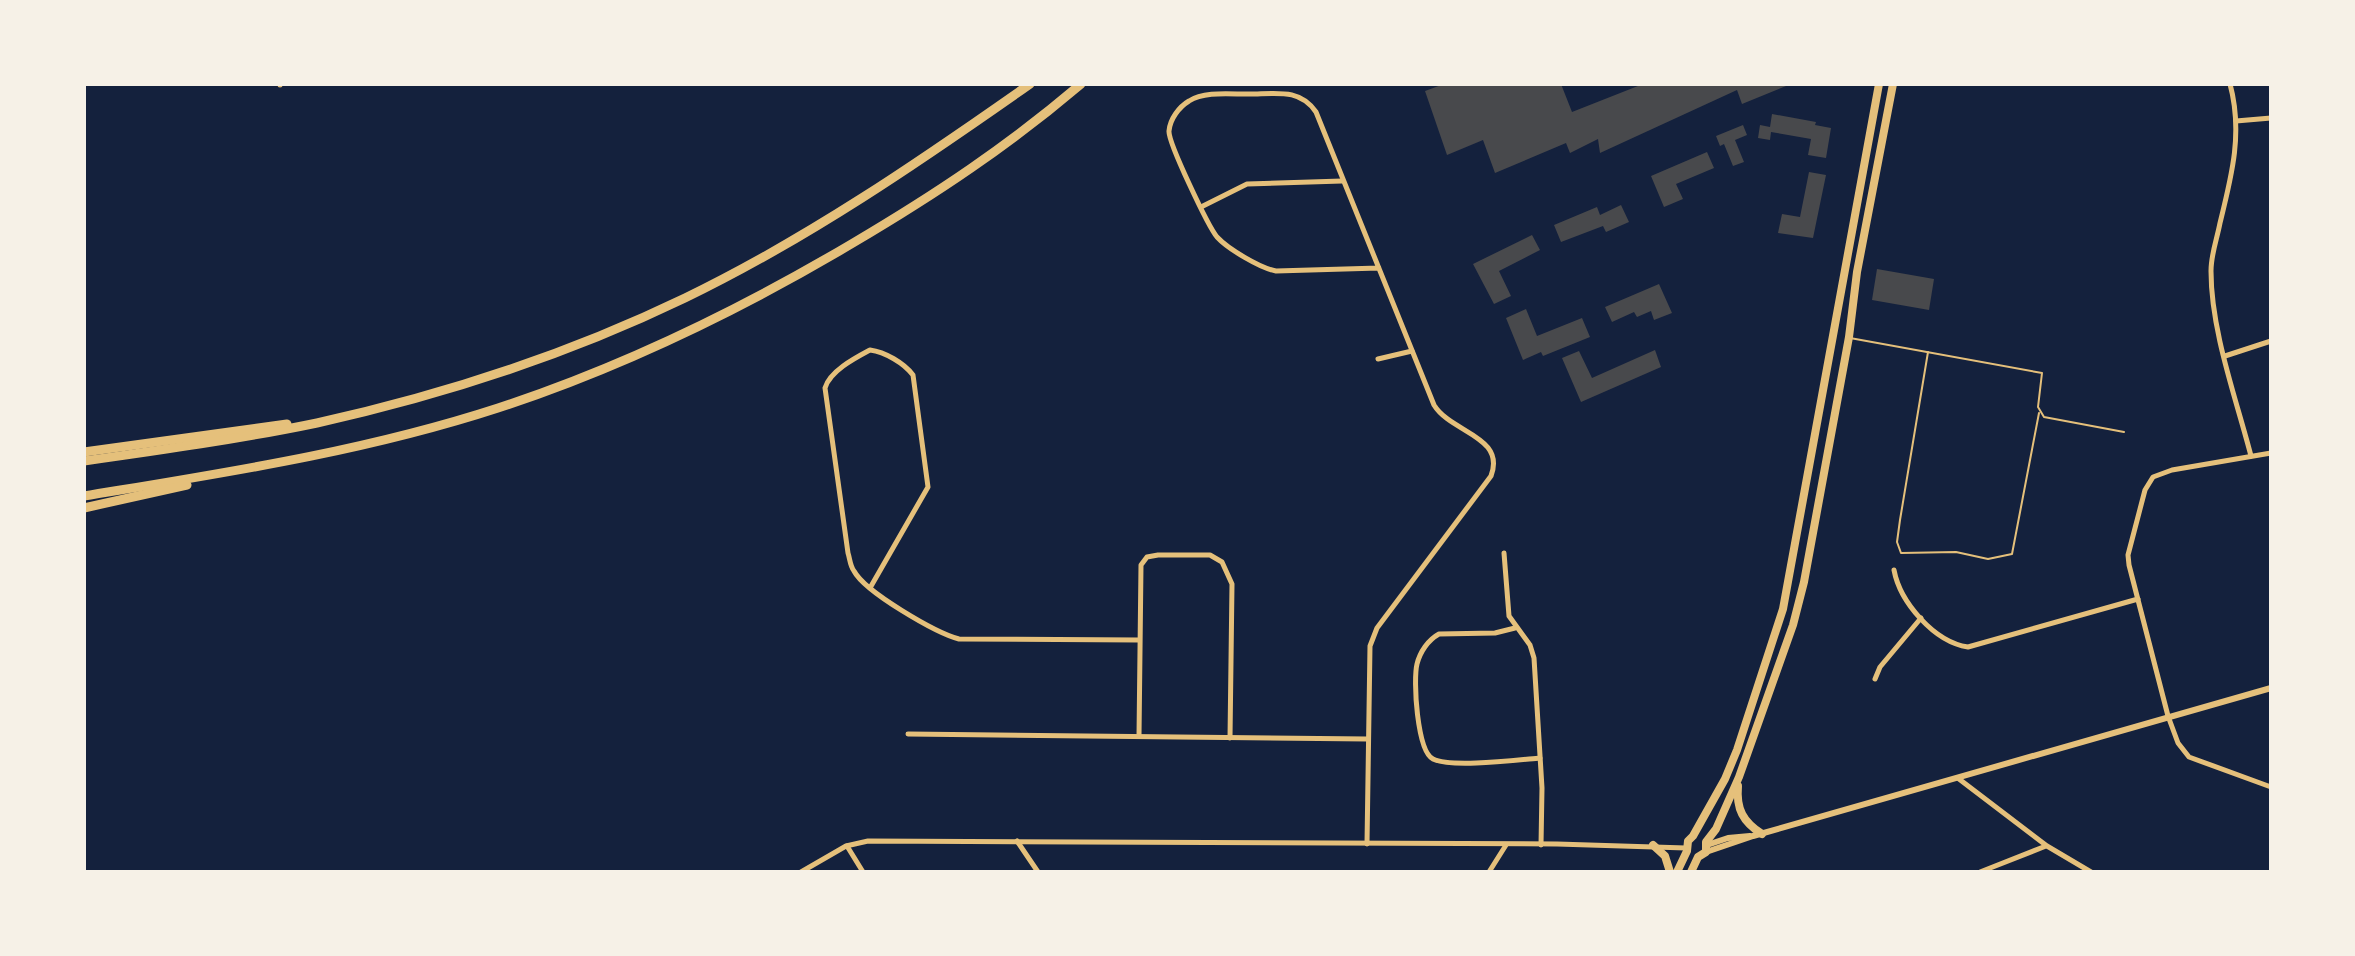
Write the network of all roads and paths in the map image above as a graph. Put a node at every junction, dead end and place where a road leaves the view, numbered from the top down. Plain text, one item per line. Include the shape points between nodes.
1 (1030, 84) edge
2 (1081, 84) edge
3 (1879, 84) edge
4 (1893, 84) edge
5 (2230, 84) edge
6 (2271, 118) edge
7 (2236, 121) junction
8 (1342, 181) junction
9 (1201, 207) junction
10 (1379, 268) junction
11 (1849, 337) junction
12 (2271, 341) edge
13 (1412, 351) junction
14 (1928, 352) junction
15 (2225, 356) junction
16 (1378, 359) dead end
17 (2039, 413) junction
18 (319, 422) junction
19 (2124, 432) dead end
20 (84, 452) edge
21 (2271, 453) edge
22 (2251, 456) junction
23 (84, 461) edge
24 (225, 474) junction
25 (84, 496) edge
26 (84, 508) edge
27 (1504, 553) dead end
28 (1894, 570) dead end
29 (870, 588) junction
30 (2138, 599) junction
31 (1921, 618) junction
32 (1515, 628) junction
33 (1139, 640) junction
34 (1875, 679) dead end
35 (2271, 688) edge
36 (2168, 716) junction
37 (908, 734) dead end
38 (1139, 736) junction
39 (1230, 738) junction
40 (1367, 739) junction
41 (1540, 758) junction
42 (1739, 777) junction
43 (1959, 779) junction
44 (2271, 787) edge
45 (1758, 835) junction
46 (1693, 836) junction
47 (1017, 841) junction
48 (1367, 844) junction
49 (1506, 845) junction
50 (1541, 845) junction
51 (1653, 845) junction
52 (846, 846) junction
53 (2047, 846) junction
54 (1686, 849) junction
55 (1704, 849) junction
56 (2088, 871) edge
57 (801, 872) edge
58 (863, 872) edge
59 (1038, 872) edge
60 (1489, 872) edge
61 (1670, 872) edge
62 (1677, 872) edge
63 (1691, 872) edge
64 (1980, 872) edge

1 - 18 highway via 869,194 685,298 494,374
2 - 24 highway via 978,166 814,266 678,338 495,409 387,440
3 - 46 main road via 1783,609 1737,750
4 - 11 main road
5 - 7 street
6 - 7 street
7 - 15 street via 2235,163 2211,268
8 - 9 street via 1247,184
8 - 9 street via 1316,112 1301,97 1200,96 1179,109 1169,131
8 - 10 street
9 - 10 street via 1221,240 1267,269
10 - 13 street
11 - 14 lane
11 - 42 main road via 1804,582
12 - 15 street
13 - 16 street
13 - 40 street via 1440,414 1483,442 1494,463 1491,476 1374,633 1368,655
14 - 17 lane via 2042,373
14 - 17 lane via 1897,542 1901,553 1956,552 1988,559 2012,554
15 - 22 street
17 - 19 lane
18 - 20 highway
18 - 23 highway
21 - 22 street
22 - 30 street via 2153,477 2128,555
24 - 25 highway
24 - 26 highway
27 - 32 street via 1507,608
28 - 31 street via 1897,586
29 - 29 street via 850,562 825,388 833,374 870,350 913,375 928,487
29 - 33 street via 934,630 959,639
30 - 31 street via 1973,647 1949,641
30 - 36 street
31 - 34 street
32 - 41 street via 1534,658
32 - 41 street via 1432,638 1416,670 1420,737 1426,753 1440,762
33 - 38 street
33 - 39 street via 1143,560 1210,555 1222,562 1232,593
35 - 36 street
36 - 43 street
36 - 44 street via 2189,757
37 - 38 street
38 - 39 street
39 - 40 street
40 - 48 street
41 - 50 street
42 - 45 main road via 1742,817
42 - 55 main road
43 - 45 street
43 - 53 street
45 - 55 street via 1728,838
46 - 54 main road
46 - 55 main road via 1701,837
47 - 48 street
47 - 52 street via 868,841
47 - 59 street
48 - 49 street
49 - 50 street
49 - 60 street
50 - 51 street
51 - 54 street
51 - 61 main road via 1665,856
52 - 57 street
52 - 58 street
53 - 56 street
53 - 64 street
54 - 55 main road
54 - 62 main road
55 - 63 main road

